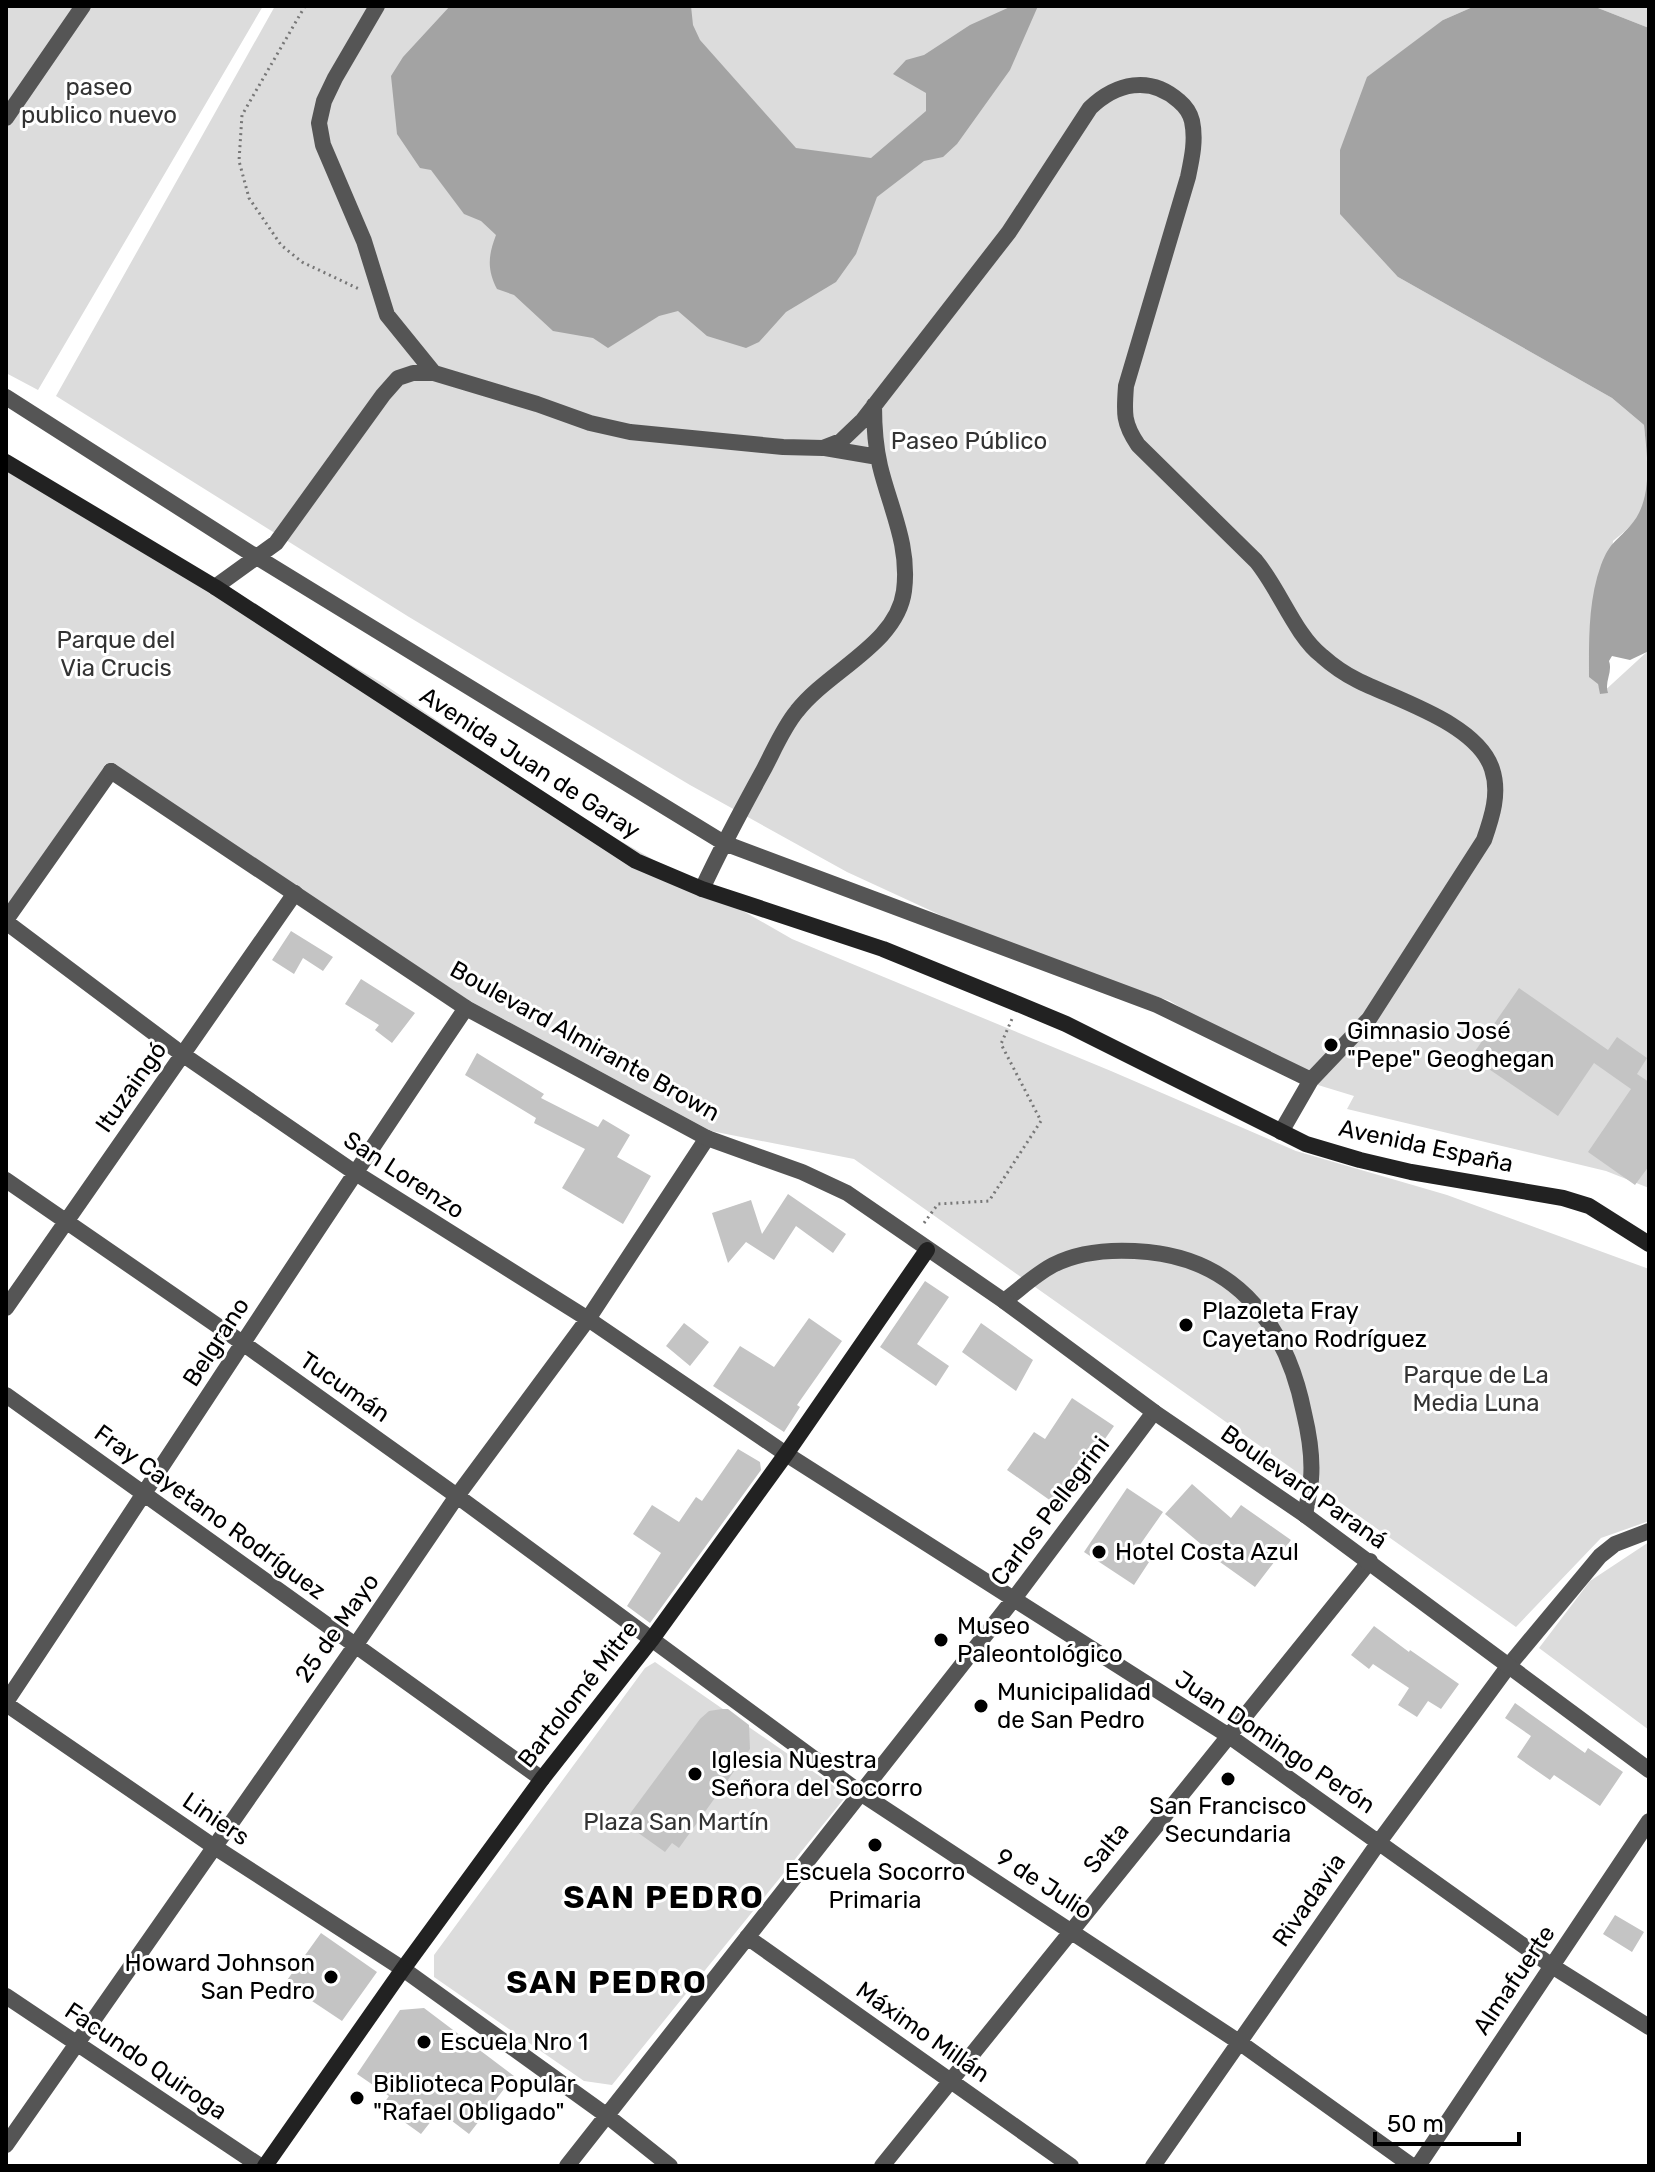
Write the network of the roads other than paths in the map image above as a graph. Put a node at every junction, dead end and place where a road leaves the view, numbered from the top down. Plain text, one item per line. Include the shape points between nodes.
1 (83, 6) edge
2 (377, 6) edge
3 (6, 118) edge
4 (434, 373) junction
5 (6, 397) edge
6 (874, 405) junction
7 (823, 448) junction
8 (878, 457) junction
9 (6, 462) edge
10 (255, 556) junction
11 (215, 587) junction
12 (724, 843) junction
13 (702, 889) junction
14 (295, 893) junction
15 (6, 921) edge
16 (466, 1008) junction
17 (1066, 1024) joint
18 (182, 1054) junction
19 (1311, 1080) junction
20 (1281, 1132) junction
21 (707, 1138) junction
22 (354, 1172) junction
23 (6, 1180) edge
24 (66, 1223) junction
25 (1649, 1244) edge
26 (927, 1250) junction
27 (1004, 1301) junction
28 (6, 1308) edge
29 (588, 1319) junction
30 (244, 1344) junction
31 (6, 1395) edge
32 (1154, 1412) junction
33 (786, 1454) junction
34 (144, 1495) junction
35 (457, 1496) junction
36 (1305, 1515) junction
37 (1649, 1531) edge
38 (1370, 1561) junction
39 (1013, 1600) junction
40 (652, 1639) junction
41 (355, 1646) junction
42 (1510, 1664) junction
43 (6, 1703) edge
44 (1229, 1736) junction
45 (1649, 1770) edge
46 (542, 1779) junction
47 (862, 1794) junction
48 (1649, 1821) edge
49 (1379, 1842) junction
50 (213, 1846) junction
51 (1070, 1931) junction
52 (747, 1937) junction
53 (1552, 1966) junction
54 (403, 1969) junction
55 (6, 1996) edge
56 (1649, 2027) edge
57 (1239, 2042) junction
58 (78, 2044) junction
59 (951, 2081) junction
60 (606, 2115) junction
61 (6, 2145) edge
62 (262, 2166) edge
63 (567, 2166) edge
64 (670, 2166) edge
65 (882, 2166) edge
66 (1071, 2166) edge
67 (1153, 2166) edge
68 (1412, 2166) edge
69 (1418, 2166) edge

1 - 3 street
2 - 4 street via 335,78 319,123 387,315
4 - 7 street via 630,432
4 - 10 street via 398,378 276,543
5 - 10 street
6 - 7 street via 841,441
6 - 8 street
6 - 19 street via 1009,232 1074,130 1101,98 1135,85 1152,85 1185,106 1192,119 1194,147 1126,386 1127,429 1273,581 1305,641 1354,679 1448,723 1478,744 1492,768 1496,793 1484,840 1369,1019
7 - 8 street
8 - 12 street via 904,545 899,613 889,629 797,711
9 - 11 main road, Avenida Juan de Garay
10 - 11 street
10 - 12 street
11 - 13 main road, Avenida Juan de Garay via 636,861
12 - 13 street
12 - 19 street via 1157,1005
13 - 17 main road, Avenida Juan de Garay via 883,949
14 - 15 street, Boulevard Almirante Brown via 111,771
14 - 16 street, Boulevard Almirante Brown
14 - 18 street, Ituzaingó
15 - 18 street, San Lorenzo
16 - 21 street, Boulevard Almirante Brown
16 - 22 street, Belgrano
17 - 20 main road, Avenida España
18 - 22 street, San Lorenzo
18 - 24 street, Ituzaingó
19 - 20 street
20 - 25 main road, Avenida España via 1360,1160 1563,1198 1601,1213
21 - 26 street, Boulevard Almirante Brown via 829,1183
21 - 29 street, 25 de Mayo
22 - 29 street, San Lorenzo
22 - 30 street, Belgrano
23 - 24 street, Tucumán
24 - 28 street, Ituzaingó
24 - 30 street, Tucumán
26 - 27 street, Boulevard Paraná
26 - 33 main road, Bartolomé Mitre
27 - 32 street, Boulevard Paraná
27 - 36 street via 1053,1265 1085,1253 1165,1254 1227,1278 1278,1334 1299,1385 1311,1443
29 - 33 street, San Lorenzo
29 - 35 street, 25 de Mayo
30 - 34 street, Belgrano
30 - 35 street, Tucumán
31 - 34 street, Fray Cayetano Rodríguez
32 - 36 street, Boulevard Paraná
32 - 39 street, Carlos Pellegrini
33 - 39 street, Juan Domingo Perón
33 - 40 main road, Bartolomé Mitre
34 - 41 street, Fray Cayetano Rodríguez
34 - 43 street, Belgrano
35 - 40 street, Tucumán
35 - 41 street, 25 de Mayo
36 - 38 street, Boulevard Paraná
37 - 42 street, Rivadavia via 1615,1544 1585,1570
38 - 42 street, Boulevard Paraná
38 - 44 street, Salta
39 - 44 street, Juan Domingo Perón
39 - 47 street, Carlos Pellegrini
40 - 46 main road, Bartolomé Mitre
40 - 47 street, 9 de Julio
41 - 46 street, Fray Cayetano Rodríguez
41 - 50 street, 25 de Mayo
42 - 45 street, Boulevard Paraná
42 - 49 street, Rivadavia
43 - 50 street, Liniers
44 - 49 street, Juan Domingo Perón
44 - 51 street, Salta
46 - 54 main road, Bartolomé Mitre
47 - 51 street, 9 de Julio
47 - 52 street, Carlos Pellegrini
48 - 53 street, Almafuerte
49 - 53 street, Juan Domingo Perón
49 - 57 street, Rivadavia
50 - 54 street, Liniers
50 - 58 street, 25 de Mayo
51 - 57 street, 9 de Julio
51 - 59 street, Salta
52 - 59 street, Máximo Millán
52 - 60 street, Carlos Pellegrini
53 - 56 street, Juan Domingo Perón
53 - 69 street, Almafuerte
54 - 60 street, Liniers
54 - 62 main road, Bartolomé Mitre
55 - 58 street, Facundo Quiroga
57 - 67 street, Rivadavia
57 - 68 street, 9 de Julio
58 - 61 street, 25 de Mayo
58 - 62 street, Facundo Quiroga
59 - 65 street, Salta
59 - 66 street, Máximo Millán
60 - 63 street, Carlos Pellegrini
60 - 64 street, Liniers

